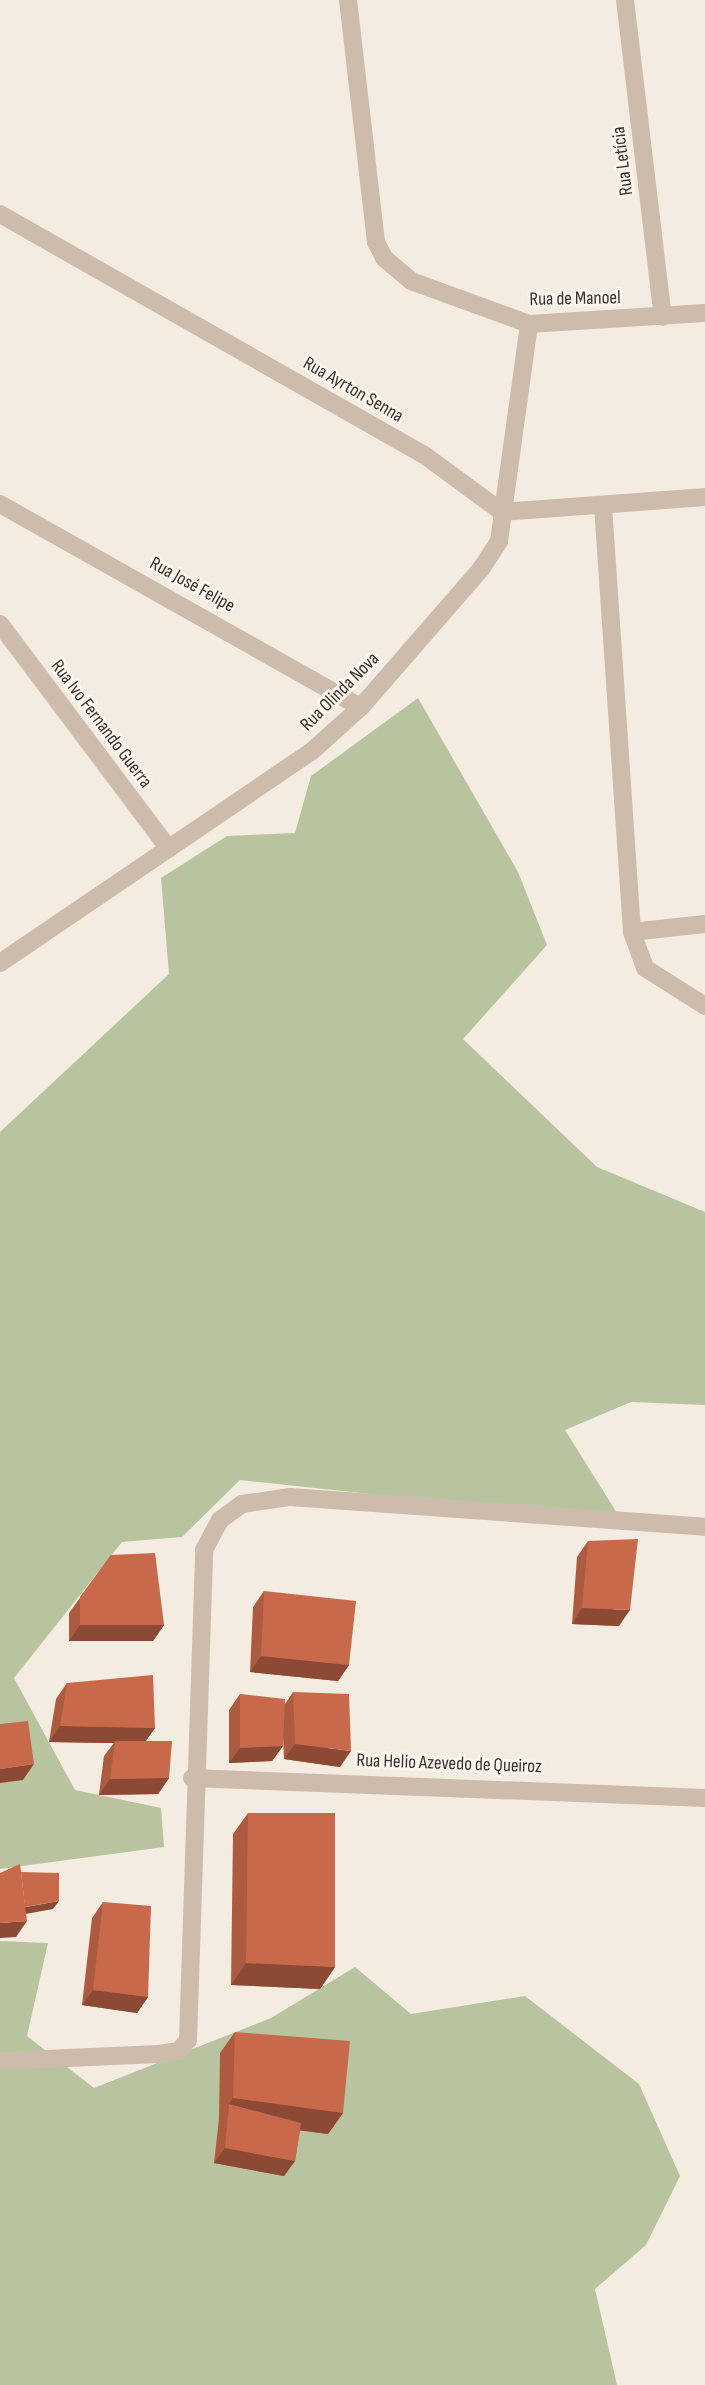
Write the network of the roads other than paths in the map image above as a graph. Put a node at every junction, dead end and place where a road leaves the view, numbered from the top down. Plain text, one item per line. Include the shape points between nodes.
1 (348, 0) edge
2 (625, 0) edge
3 (0, 214) edge
4 (705, 313) edge
5 (663, 317) junction
6 (529, 324) junction
7 (705, 497) edge
8 (0, 504) edge
9 (603, 506) junction
10 (502, 512) junction
11 (0, 624) edge
12 (361, 707) junction
13 (169, 849) junction
14 (705, 924) edge
15 (632, 932) junction
16 (0, 963) edge
17 (705, 1006) edge
18 (705, 1527) edge
19 (192, 1778) junction
20 (705, 1798) edge
21 (0, 2062) edge

1 - 6 street, Rua de Manoel via 376,242 384,258 411,281
2 - 5 street, Rua Letícia
3 - 10 street, Rua Ayrton Senna via 423,454
4 - 5 street, Rua de Manoel
5 - 6 street, Rua de Manoel
6 - 10 street, Rua Olinda Nova
7 - 9 street
8 - 12 street, Rua José Felipe
9 - 10 street
9 - 15 street
10 - 12 street, Rua Olinda Nova via 499,541 481,569
11 - 13 street, Rua Ivo Fernando Guerra
12 - 13 street, Rua Olinda Nova via 311,752
13 - 16 street, Rua Olinda Nova
14 - 15 street
15 - 17 street via 645,968
18 - 19 street via 289,1497 242,1504 220,1520 204,1550
19 - 20 street, Rua Helio Azevedo de Queiroz
19 - 21 street via 188,2040 178,2051 159,2054

